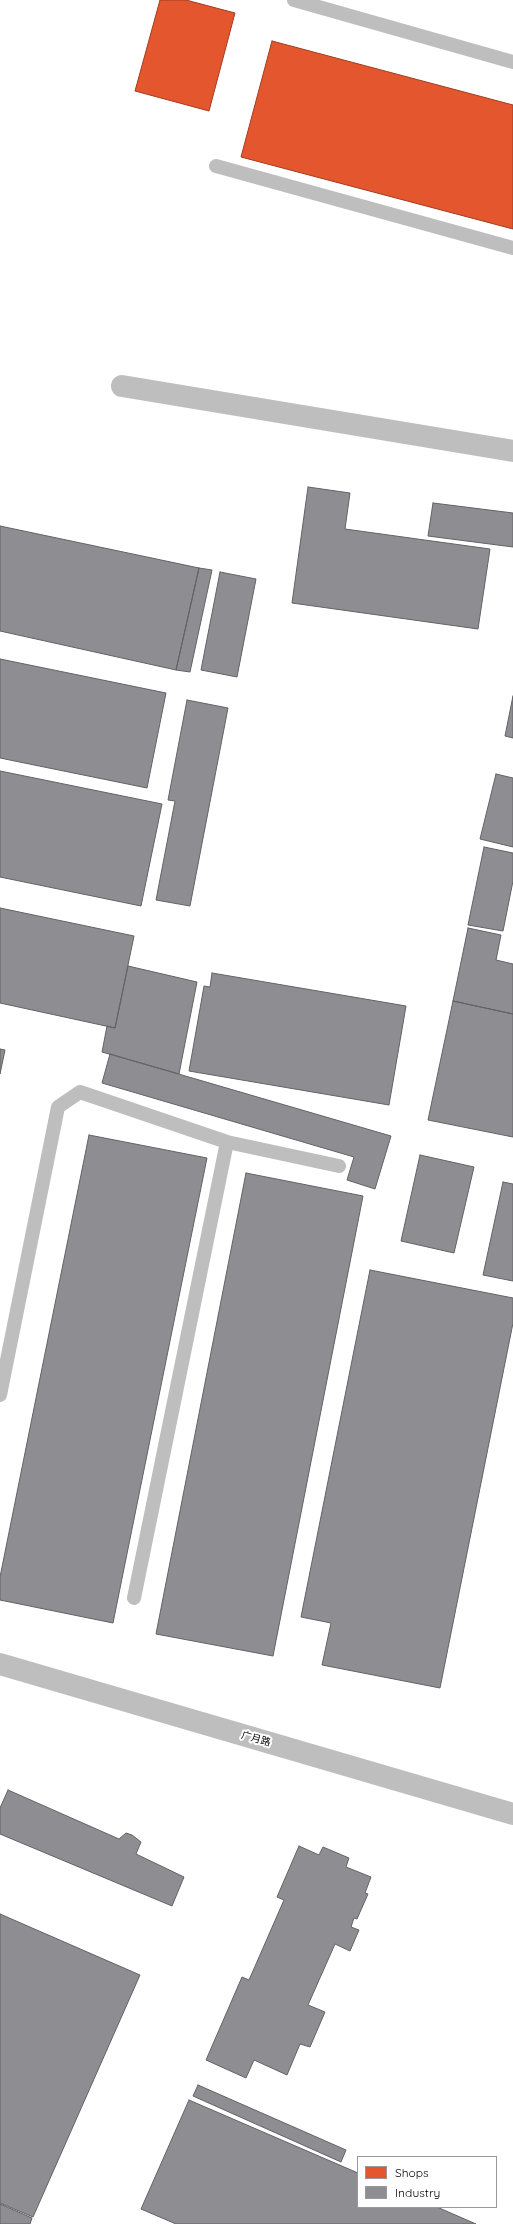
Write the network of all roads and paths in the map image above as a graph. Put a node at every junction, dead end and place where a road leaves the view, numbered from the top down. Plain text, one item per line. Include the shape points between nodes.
1 (294, 0) edge
2 (513, 62) edge
3 (216, 166) dead end
4 (513, 248) edge
5 (122, 386) dead end
6 (513, 451) edge
7 (227, 1142) junction
8 (338, 1166) dead end
9 (0, 1395) edge
10 (134, 1598) dead end
11 (0, 1664) edge
12 (513, 1814) edge

1 - 2 lane
3 - 4 lane
5 - 6 street
7 - 8 lane
7 - 9 lane via 80,1092 58,1107
7 - 10 lane
11 - 12 street, 广月路

